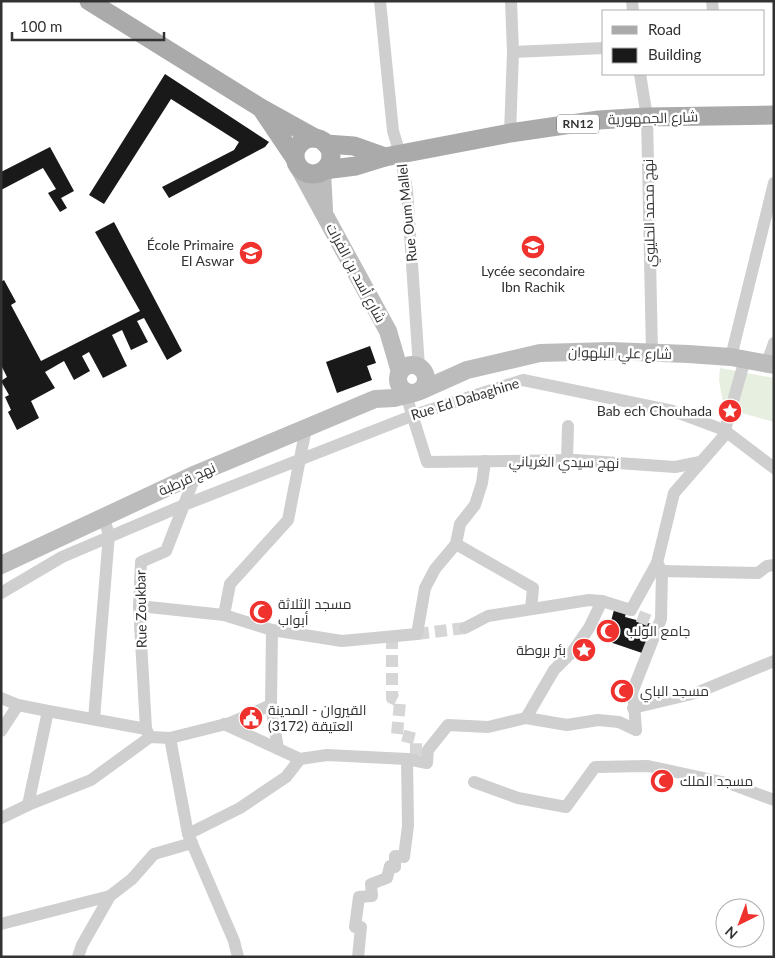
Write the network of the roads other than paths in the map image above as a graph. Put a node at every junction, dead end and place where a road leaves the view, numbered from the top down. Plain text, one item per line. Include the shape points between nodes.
1 (89, 1) edge
2 (380, 1) edge
3 (512, 1) edge
4 (602, 48) edge
5 (513, 52) junction
6 (640, 75) edge
7 (261, 108) junction
8 (774, 115) edge
9 (647, 117) junction
10 (510, 133) junction
11 (321, 141) junction
12 (393, 156) junction
13 (297, 162) junction
14 (323, 171) junction
15 (774, 183) edge
16 (325, 215) junction
17 (774, 343) edge
18 (652, 352) junction
19 (738, 358) junction
20 (770, 364) edge
21 (411, 370) junction
22 (467, 370) junction
23 (413, 393) junction
24 (375, 399) junction
25 (414, 415) junction
26 (568, 426) dead end
27 (306, 428) junction
28 (724, 430) junction
29 (567, 460) junction
30 (299, 461) junction
31 (485, 461) junction
32 (700, 462) junction
33 (774, 468) edge
34 (196, 474) junction
35 (184, 506) junction
36 (103, 517) junction
37 (109, 538) junction
38 (456, 544) junction
39 (1, 565) edge
40 (774, 565) edge
41 (659, 567) junction
42 (1, 593) edge
43 (602, 601) junction
44 (139, 606) junction
45 (531, 609) junction
46 (224, 615) junction
47 (465, 628) tunnel mouth
48 (272, 630) junction
49 (774, 661) edge
50 (1, 698) edge
51 (18, 705) junction
52 (271, 705) junction
53 (633, 708) junction
54 (48, 711) junction
55 (526, 718) junction
56 (94, 719) junction
57 (224, 724) junction
58 (1, 731) edge
59 (148, 733) junction
60 (170, 738) junction
61 (278, 749) junction
62 (300, 758) junction
63 (407, 759) junction
64 (474, 782) dead end
65 (774, 800) edge
66 (28, 804) junction
67 (2, 819) edge
68 (190, 839) junction
69 (110, 896) junction
70 (1, 924) edge
71 (78, 957) edge
72 (238, 957) edge
73 (358, 957) edge

1 - 7 main road
2 - 12 street, Rue Oum Mallel
3 - 5 street
4 - 5 street
5 - 10 street
6 - 9 street, نهج محمد الحليوي
7 - 11 main road
7 - 13 main road
8 - 9 main road, شارع الجمهورية / RN12
9 - 10 main road, شارع الجمهورية / RN12 via 599,120
9 - 18 street, نهج محمد الحليوي
10 - 12 main road, شارع الجمهورية / RN12
11 - 12 main road
11 - 13 main road via 310,138 300,142 295,152
11 - 14 main road via 331,155
12 - 14 main road, شارع الجمهورية
12 - 21 street, Rue Oum Mallel via 407,190
13 - 14 main road via 307,173
13 - 16 street, شارع أسد بن الفرات
14 - 16 street
15 - 19 street
16 - 21 street, شارع أسد بن الفرات
17 - 20 street
18 - 19 street, شارع علي البلهوان
18 - 22 street, شارع علي البلهوان via 540,353
19 - 20 street, شارع علي البلهوان
19 - 28 street
21 - 22 street
21 - 23 street via 399,381 404,390
21 - 23 street via 425,373 426,383
21 - 24 street
22 - 23 street
23 - 24 street
23 - 25 street
24 - 27 street, نهج قرطبة
25 - 28 street, Rue Ed Dabaghine via 523,380 673,411
25 - 30 street, Rue Ed Dabaghine
25 - 31 street, نهج سيدي الغرياني via 427,462
26 - 29 street
27 - 30 street
27 - 34 street, نهج قرطبة
28 - 32 street via 723,437
28 - 33 street, Rue Ed Dabaghine
29 - 31 street, نهج سيدي الغرياني
29 - 32 street, نهج سيدي الغرياني via 675,467
30 - 35 street, Rue Ed Dabaghine
30 - 46 street via 288,520 230,584
31 - 38 street via 475,505 460,524
32 - 41 street via 674,493
34 - 35 street, Rue Zoukbar
34 - 36 street, نهج قرطبة
35 - 37 street, Rue Ed Dabaghine
35 - 44 street, Rue Zoukbar via 166,551 141,562
36 - 37 street
36 - 39 street, نهج قرطبة
37 - 42 street, Rue Ed Dabaghine via 62,556
37 - 56 street
38 - 45 street via 533,588
38 - 48 street via 435,569 425,588 417,634 342,642
40 - 41 street via 758,573
41 - 43 street via 635,613
41 - 53 street via 661,619 633,690
43 - 45 street
43 - 55 street via 589,628 554,670
44 - 46 street
44 - 59 street, Rue Zoukbar
45 - 47 street via 488,616
46 - 48 street
48 - 52 street
49 - 53 street via 696,694
50 - 51 street
51 - 54 street
51 - 58 street
52 - 57 street
52 - 61 street
53 - 55 street via 636,730 619,722 598,720 567,725
54 - 56 street
54 - 66 street
55 - 63 street via 488,727 448,725 428,750 427,763
56 - 59 street
57 - 60 street
57 - 61 street
59 - 60 street
59 - 66 street via 91,780
60 - 68 street
61 - 62 street
62 - 63 street via 327,755
62 - 68 street via 286,776
63 - 73 street via 408,826 404,856 395,856 395,866 390,866 387,878 371,884 372,896 359,897 355,926 361,927
64 - 65 street via 518,798 566,807 595,767 648,766 731,784
66 - 67 street
68 - 69 street via 154,854 132,879
68 - 72 street via 234,940
69 - 70 street
69 - 71 street

